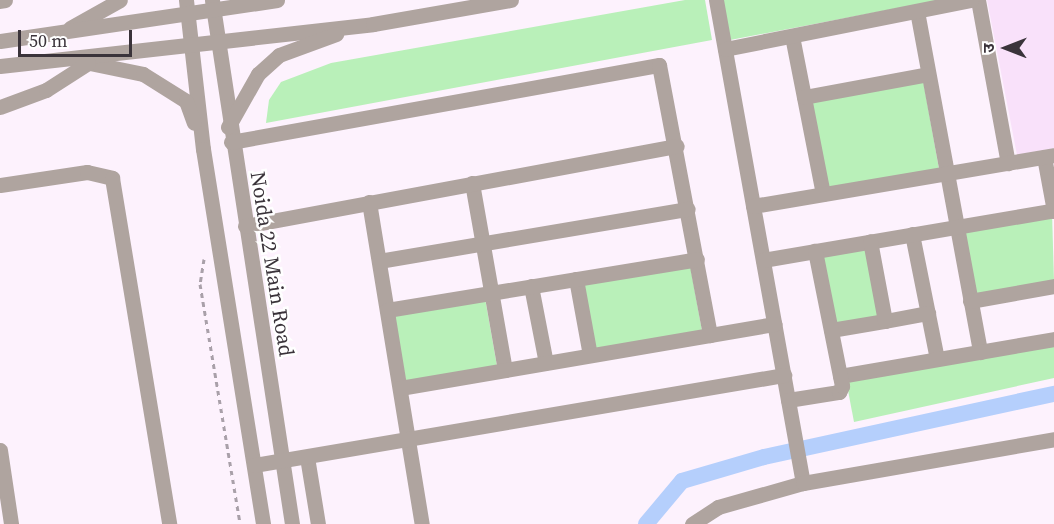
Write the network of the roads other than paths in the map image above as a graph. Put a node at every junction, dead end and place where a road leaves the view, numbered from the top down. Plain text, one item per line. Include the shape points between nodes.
1 (5, 0) edge
2 (120, 0) edge
3 (277, 0) edge
4 (511, 0) edge
5 (716, 0) edge
6 (971, 0) edge
7 (978, 0) edge
8 (0, 1) edge
9 (213, 5) edge
10 (187, 6) edge
11 (917, 11) junction
12 (373, 24) junction
13 (62, 32) junction
14 (792, 36) junction
15 (217, 39) junction
16 (0, 41) edge
17 (190, 41) junction
18 (725, 49) junction
19 (62, 58) junction
20 (88, 63) junction
21 (0, 66) edge
22 (928, 74) junction
23 (804, 97) junction
24 (0, 107) edge
25 (229, 134) junction
26 (676, 146) junction
27 (203, 149) junction
28 (1049, 156) edge
29 (1008, 163) junction
30 (945, 173) junction
31 (472, 183) junction
32 (0, 185) edge
33 (823, 194) junction
34 (369, 202) junction
35 (753, 206) junction
36 (688, 209) junction
37 (1054, 210) edge
38 (245, 226) junction
39 (955, 227) junction
40 (912, 234) junction
41 (870, 241) junction
42 (483, 244) junction
43 (815, 250) junction
44 (697, 259) junction
45 (763, 260) junction
46 (379, 261) junction
47 (576, 279) junction
48 (531, 286) junction
49 (1054, 286) edge
50 (491, 293) junction
51 (970, 301) junction
52 (387, 310) junction
53 (928, 313) junction
54 (885, 321) junction
55 (775, 324) junction
56 (831, 330) junction
57 (711, 335) junction
58 (1054, 339) edge
59 (980, 352) junction
60 (590, 355) junction
61 (937, 359) junction
62 (546, 363) junction
63 (505, 370) junction
64 (784, 375) junction
65 (840, 376) junction
66 (400, 388) junction
67 (788, 400) junction
68 (1054, 439) edge
69 (408, 440) junction
70 (0, 450) edge
71 (307, 457) junction
72 (282, 460) junction
73 (254, 465) junction
74 (804, 483) junction
75 (11, 524) edge
76 (170, 524) edge
77 (263, 524) edge
78 (292, 524) edge
79 (318, 524) edge
80 (422, 524) edge
81 (692, 524) edge

1 - 8 street
2 - 13 street
3 - 9 street
4 - 12 street
5 - 18 street
6 - 11 street
7 - 29 street
9 - 10 street
9 - 15 street, Noida 22 Main Road
10 - 13 street
10 - 17 street
11 - 14 street
11 - 22 street
12 - 15 street
12 - 25 street via 279,55 258,74
13 - 16 street
14 - 18 street
14 - 23 street
15 - 17 street
15 - 25 street, Noida 22 Main Road
17 - 19 street
17 - 27 street
18 - 35 street
19 - 20 street
19 - 21 street
20 - 24 street via 46,90
20 - 27 street via 143,74 186,101
22 - 23 street
22 - 30 street
23 - 33 street
25 - 26 street via 651,63 663,72
25 - 38 street, Noida 22 Main Road
26 - 31 street
26 - 36 street
27 - 73 street
28 - 29 street
28 - 37 street
29 - 30 street
30 - 33 street
30 - 39 street
31 - 34 street
31 - 42 street
32 - 76 street via 87,172 112,178
33 - 35 street
34 - 38 street
34 - 46 street
35 - 45 street
36 - 42 street
36 - 44 street
37 - 39 street
38 - 72 street, Noida 22 Main Road
39 - 40 street
39 - 51 street
40 - 41 street
40 - 53 street
41 - 43 street
41 - 54 street
42 - 46 street
42 - 50 street
43 - 45 street
43 - 56 street
44 - 47 street
44 - 57 street
45 - 55 street
46 - 52 street
47 - 48 street
47 - 60 street
48 - 50 street
48 - 62 street
49 - 51 street
50 - 52 street
50 - 63 street
51 - 59 street
52 - 66 street
53 - 54 street
53 - 61 street
54 - 56 street
55 - 57 street
55 - 64 street
56 - 65 street
57 - 60 street
58 - 59 street
59 - 61 street
60 - 62 street
61 - 65 street
62 - 63 street
63 - 66 street
64 - 67 street
64 - 69 street
65 - 67 street via 839,392
66 - 69 street
67 - 74 street
68 - 74 street
69 - 71 street
69 - 80 street
70 - 75 street
71 - 72 street
71 - 79 street
72 - 73 street
72 - 78 street, Noida 22 Main Road
73 - 77 street
74 - 81 street via 718,507

